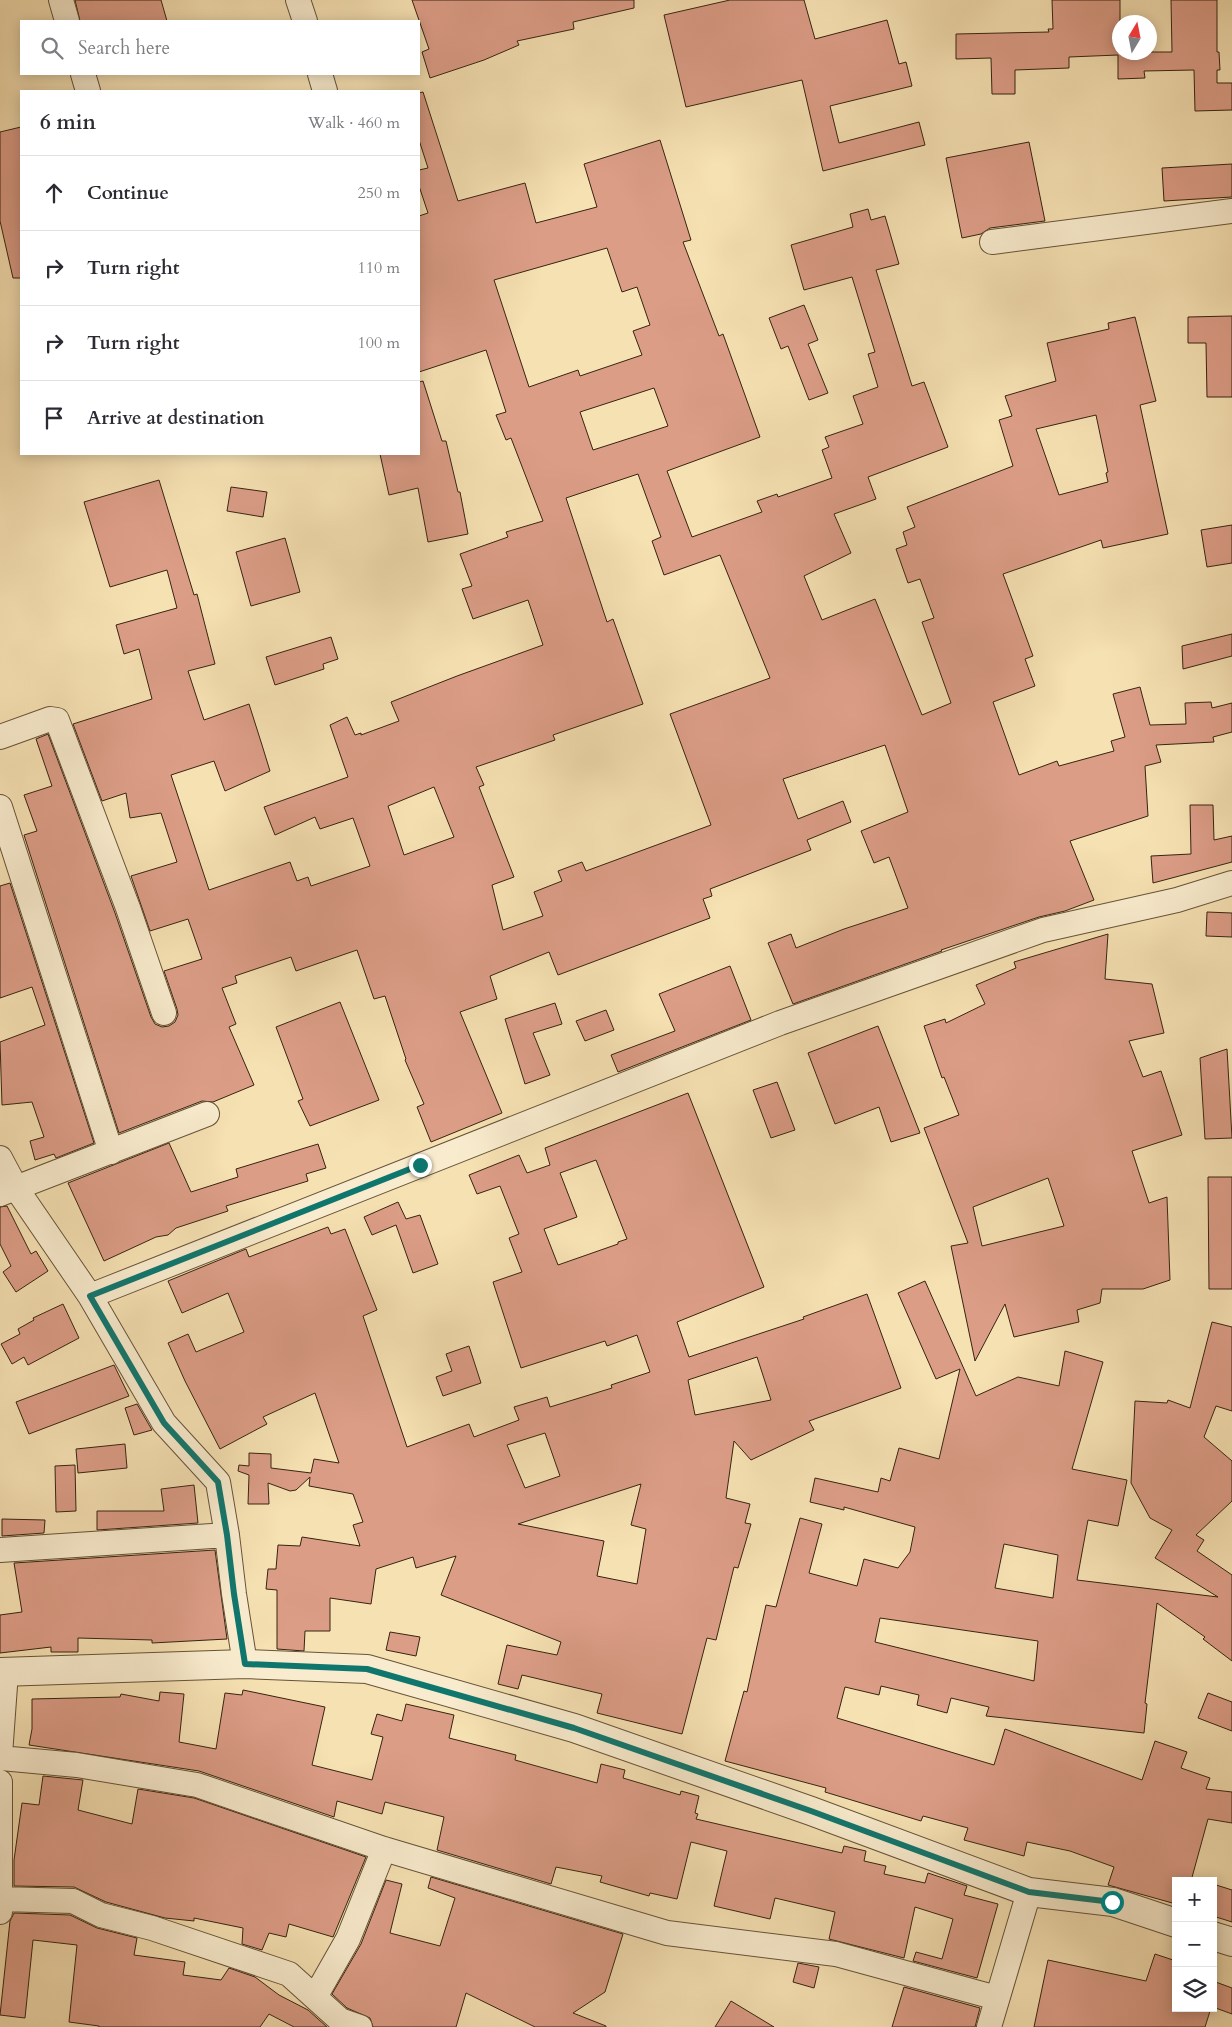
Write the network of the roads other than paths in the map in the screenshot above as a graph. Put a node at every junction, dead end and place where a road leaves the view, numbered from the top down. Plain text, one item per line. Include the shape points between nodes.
1 (61, 0) edge
2 (298, 0) edge
3 (67, 20) edge
4 (305, 20) edge
5 (83, 75) edge
6 (320, 75) edge
7 (88, 90) edge
8 (325, 90) edge
9 (1232, 211) edge
10 (992, 242) dead end
11 (0, 737) edge
12 (0, 807) edge
13 (1232, 883) edge
14 (164, 1012) dead end
15 (207, 1114) dead end
16 (111, 1152) junction
17 (0, 1158) edge
18 (8, 1191) edge
19 (90, 1296) junction
20 (227, 1535) junction
21 (0, 1550) edge
22 (245, 1664) junction
23 (3, 1672) edge
24 (0, 1756) edge
25 (0, 1782) edge
26 (384, 1849) junction
27 (1029, 1892) junction
28 (0, 1906) edge
29 (1173, 1922) edge
30 (1217, 1937) edge
31 (1232, 1942) edge
32 (315, 1997) junction
33 (996, 1998) junction
34 (360, 2027) edge
35 (989, 2027) edge

1 - 3 street
2 - 4 street
5 - 7 street
6 - 8 street
9 - 10 street
11 - 14 street via 50,719 57,720
12 - 16 street
13 - 19 street via 1177,900 1043,930 789,1019
15 - 16 street
16 - 18 street
17 - 18 street
18 - 19 street
19 - 20 street via 164,1423 218,1482
20 - 21 street
20 - 22 street
22 - 23 street
22 - 27 street via 367,1669 574,1728
23 - 24 street
24 - 26 street via 198,1785
25 - 28 street
26 - 32 street via 348,1939
26 - 33 street via 667,1933 836,1954
27 - 29 street via 1112,1902
27 - 33 street
28 - 32 street via 74,1902 101,1915 152,1928 289,1974
30 - 31 street
32 - 34 street via 340,2020
33 - 35 street

